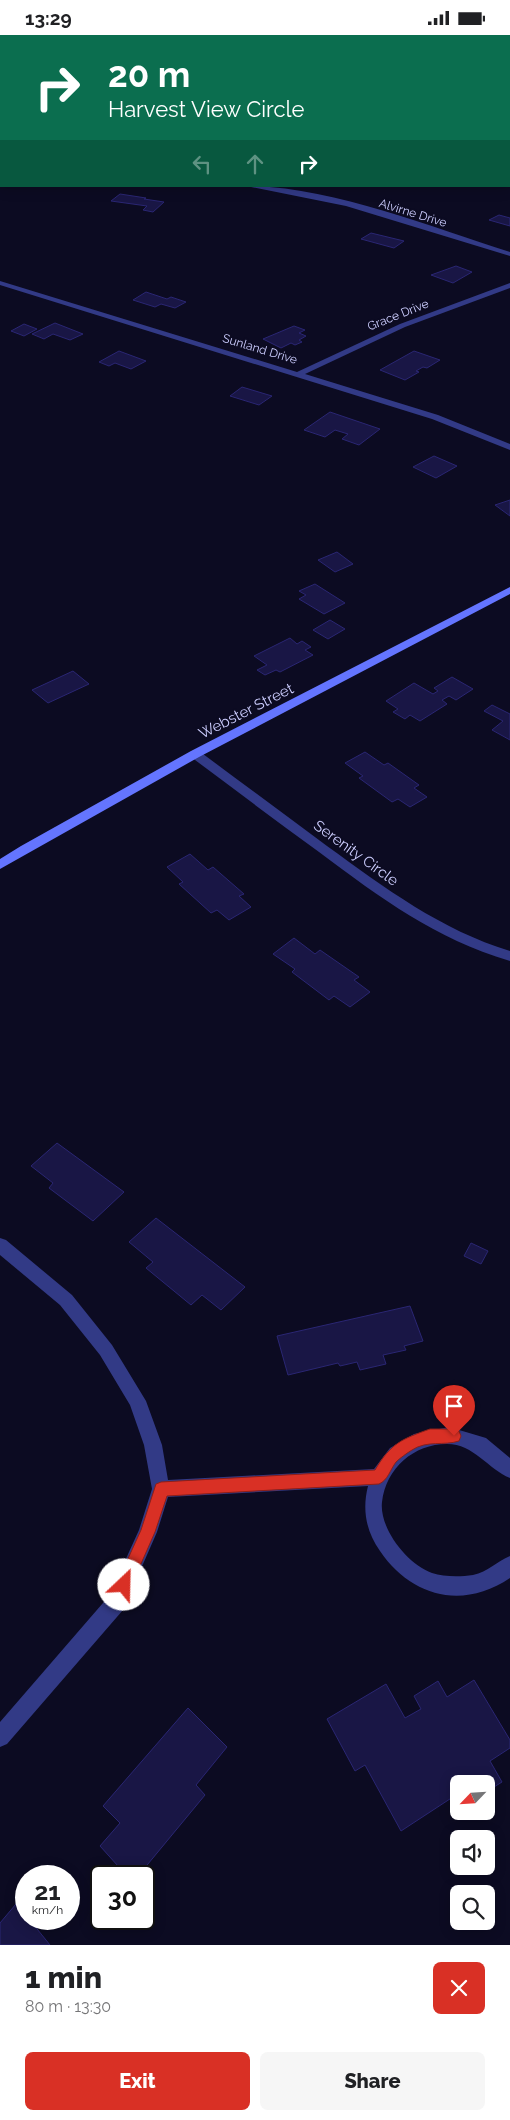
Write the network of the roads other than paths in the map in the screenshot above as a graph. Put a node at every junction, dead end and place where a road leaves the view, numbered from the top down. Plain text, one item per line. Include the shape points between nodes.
1 (257, 187) edge
2 (510, 254) edge
3 (0, 283) edge
4 (510, 285) edge
5 (299, 373) junction
6 (510, 447) edge
7 (510, 591) edge
8 (195, 754) junction
9 (0, 865) edge
10 (510, 956) edge
11 (0, 1245) edge
12 (510, 1469) edge
13 (379, 1477) junction
14 (161, 1489) junction
15 (510, 1565) edge
16 (0, 1737) edge

1 - 2 street, Alvirne Drive via 326,198
3 - 5 street, Sunland Drive
4 - 5 street, Grace Drive via 412,320
5 - 6 street, Sunland Drive via 436,417
7 - 8 main road, Webster Street
8 - 9 main road, Webster Street
8 - 10 street, Serenity Circle via 377,889 424,919 477,945
11 - 14 street via 66,1300 106,1350 137,1401 153,1445
12 - 13 street via 498,1455 477,1442 454,1436 430,1436 409,1444 391,1457
13 - 14 street
13 - 15 street via 373,1501 377,1527 389,1552 409,1571 434,1584 462,1587 488,1581
14 - 16 street via 148,1532 116,1603

